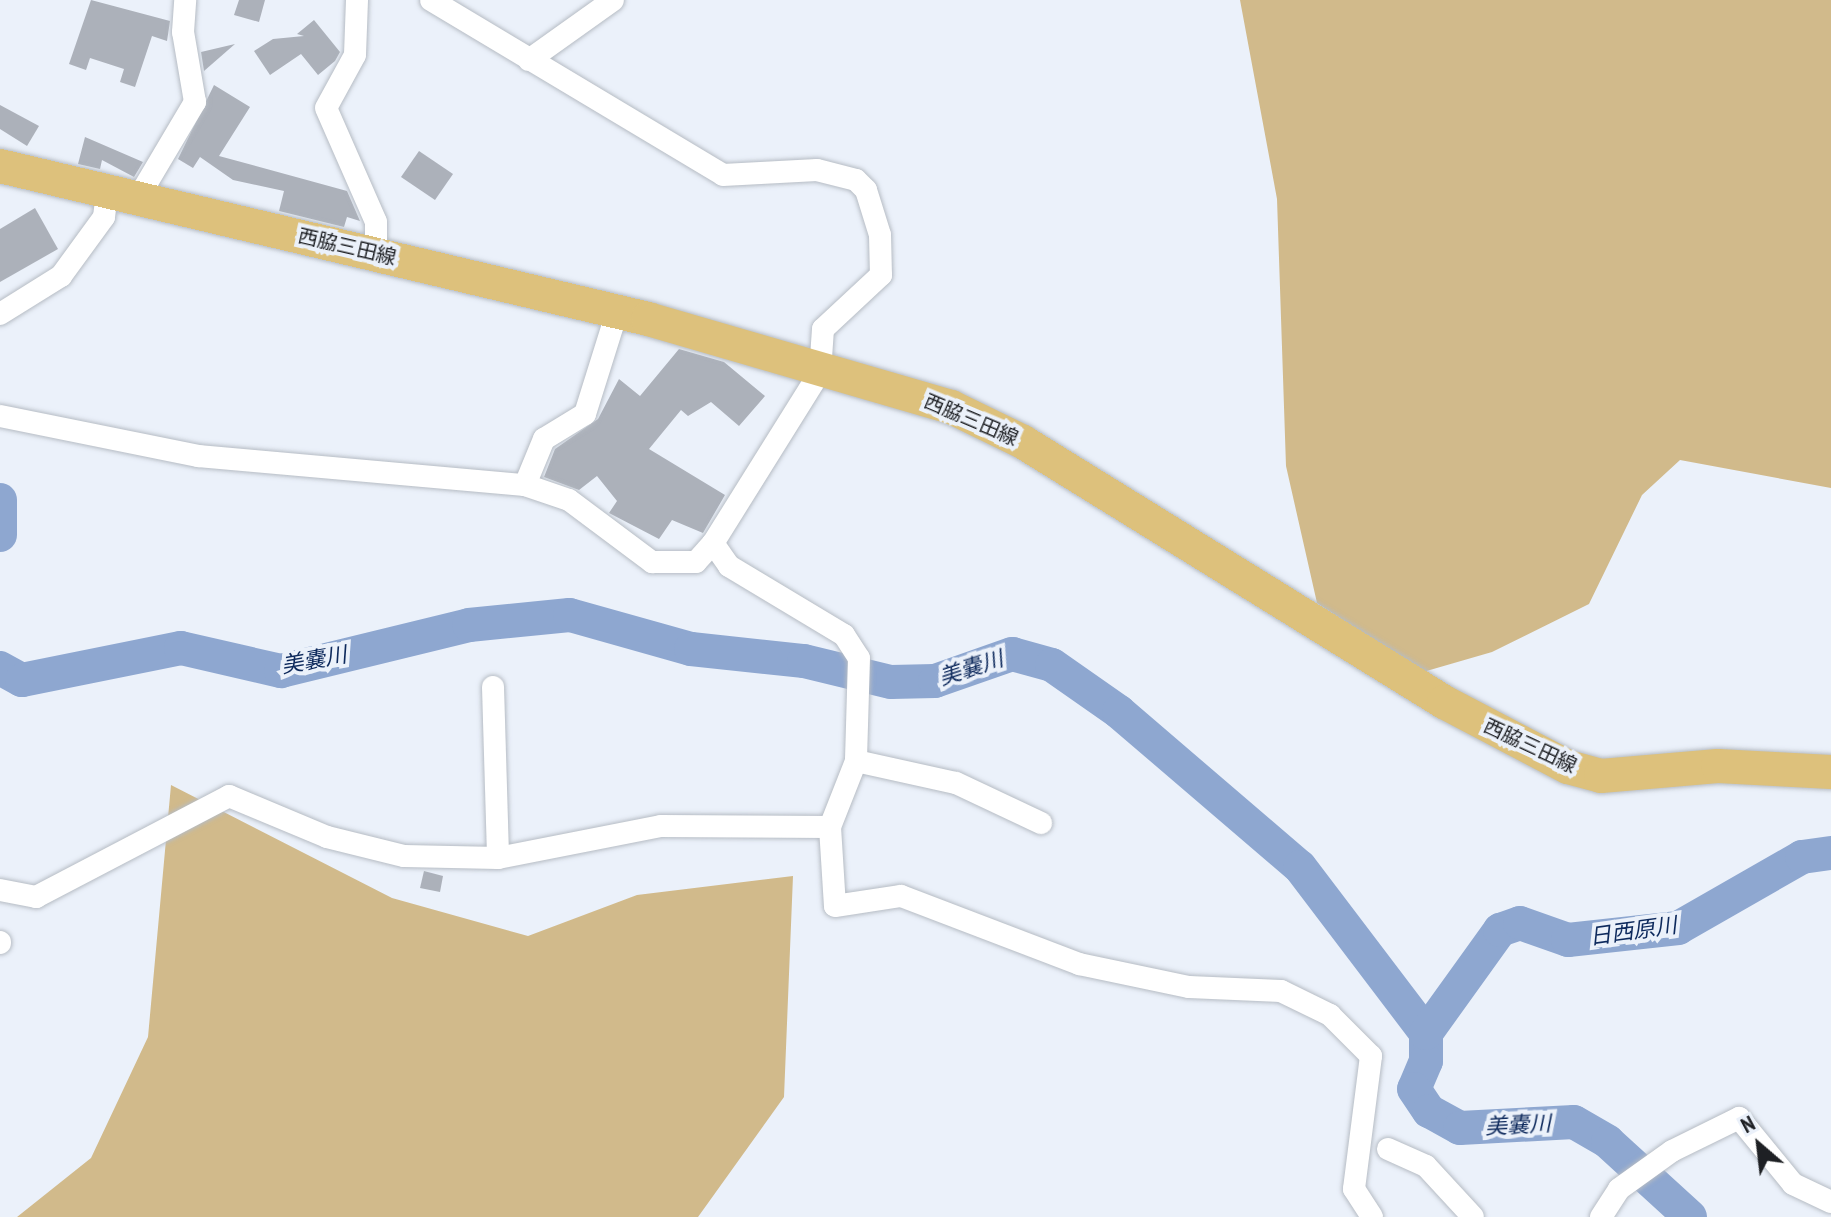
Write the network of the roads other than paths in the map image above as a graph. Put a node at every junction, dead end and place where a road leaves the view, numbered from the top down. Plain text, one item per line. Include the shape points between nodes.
1 (185, 0) edge
2 (357, 0) edge
3 (431, 0) edge
4 (613, 0) edge
5 (529, 60) junction
6 (0, 166) edge
7 (122, 195) junction
8 (376, 253) junction
9 (617, 312) junction
10 (0, 314) edge
11 (820, 372) junction
12 (0, 416) edge
13 (525, 485) junction
14 (713, 543) junction
15 (493, 687) dead end
16 (856, 761) junction
17 (1831, 772) edge
18 (1041, 823) dead end
19 (830, 827) junction
20 (498, 858) junction
21 (0, 890) edge
22 (1388, 1149) dead end
23 (1831, 1202) edge
24 (1372, 1217) edge
25 (1473, 1217) edge
26 (1601, 1217) edge

1 - 7 street via 183,32 195,102
2 - 8 street via 355,55 326,108 376,222
3 - 5 street
4 - 5 street
5 - 11 street via 723,175 817,170 856,180 880,235 881,275 823,329
6 - 7 main road, 西脇三田線
7 - 8 main road, 西脇三田線
7 - 10 street via 61,276
8 - 9 main road, 西脇三田線
9 - 11 main road, 西脇三田線
9 - 13 street via 585,414 544,439
11 - 14 street
11 - 17 main road, 西脇三田線 via 951,407 1023,442 1444,702 1568,767 1601,776 1718,766
12 - 13 street via 198,456
13 - 14 street via 569,500 652,562 696,562
14 - 16 street via 729,566 844,635 859,658
15 - 20 street
16 - 18 street via 956,783
16 - 19 street
19 - 20 street via 661,826
19 - 24 street via 835,906 901,896 1079,964 1189,987 1281,991 1330,1015 1371,1056 1354,1189
20 - 21 street via 404,856 327,837 229,796 36,897
22 - 25 street via 1426,1166
23 - 26 street via 1793,1184 1739,1118 1672,1151 1619,1189

